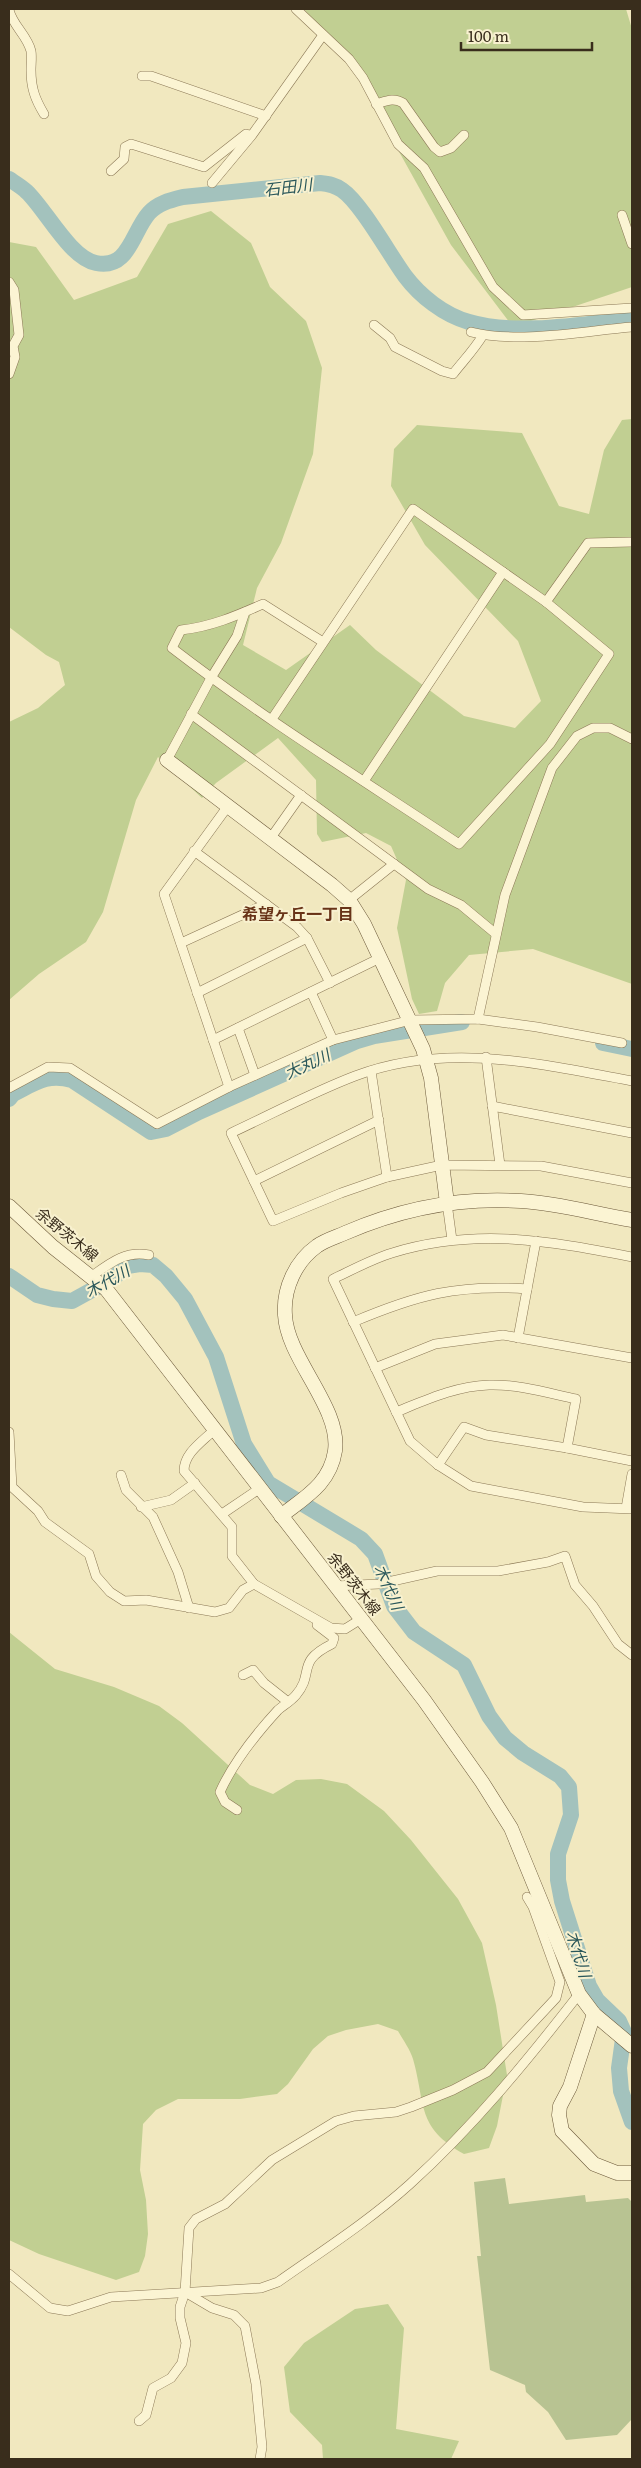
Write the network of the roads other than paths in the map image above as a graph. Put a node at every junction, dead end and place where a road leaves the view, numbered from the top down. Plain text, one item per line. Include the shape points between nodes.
1 (296, 9) edge
2 (9, 10) edge
3 (323, 35) junction
4 (142, 76) dead end
5 (376, 104) junction
6 (44, 114) dead end
7 (266, 116) junction
8 (252, 135) junction
9 (464, 135) dead end
10 (111, 171) dead end
11 (212, 182) dead end
12 (622, 215) dead end
13 (632, 244) edge
14 (9, 282) edge
15 (632, 308) edge
16 (374, 325) dead end
17 (632, 327) edge
18 (471, 332) dead end
19 (483, 336) junction
20 (9, 374) edge
21 (632, 542) edge
22 (503, 572) junction
23 (546, 602) junction
24 (245, 612) junction
25 (323, 642) junction
26 (211, 678) junction
27 (191, 714) junction
28 (272, 719) junction
29 (632, 739) edge
30 (167, 760) joint
31 (364, 781) junction
32 (301, 795) junction
33 (228, 806) junction
34 (270, 839) junction
35 (194, 851) junction
36 (394, 864) junction
37 (349, 900) junction
38 (266, 904) junction
39 (496, 934) junction
40 (307, 938) junction
41 (181, 943) junction
42 (380, 958) junction
43 (330, 983) junction
44 (197, 992) junction
45 (312, 992) junction
46 (478, 1019) junction
47 (413, 1026) junction
48 (238, 1028) junction
49 (213, 1040) junction
50 (333, 1040) junction
51 (622, 1043) dead end
52 (486, 1057) junction
53 (427, 1060) junction
54 (371, 1071) junction
55 (255, 1075) junction
56 (632, 1081) edge
57 (229, 1087) junction
58 (9, 1088) edge
59 (492, 1106) junction
60 (379, 1120) junction
61 (632, 1132) edge
62 (442, 1165) junction
63 (500, 1165) junction
64 (387, 1177) junction
65 (254, 1181) junction
66 (632, 1183) edge
67 (447, 1202) junction
68 (9, 1206) edge
69 (632, 1220) edge
70 (452, 1240) junction
71 (536, 1240) junction
72 (150, 1255) dead end
73 (632, 1257) edge
74 (98, 1281) junction
75 (527, 1289) junction
76 (354, 1322) junction
77 (518, 1338) junction
78 (632, 1358) edge
79 (375, 1368) junction
80 (396, 1412) junction
81 (214, 1430) junction
82 (9, 1432) edge
83 (568, 1448) junction
84 (632, 1460) edge
85 (438, 1465) junction
86 (632, 1474) edge
87 (121, 1475) dead end
88 (195, 1483) junction
89 (259, 1489) junction
90 (141, 1507) junction
91 (629, 1509) edge
92 (222, 1514) junction
93 (284, 1514) junction
94 (254, 1584) junction
95 (334, 1586) junction
96 (189, 1608) junction
97 (308, 1615) junction
98 (361, 1619) junction
99 (632, 1655) edge
100 (244, 1675) dead end
101 (288, 1702) junction
102 (237, 1810) dead end
103 (527, 1898) dead end
104 (579, 1994) junction
105 (594, 2014) junction
106 (626, 2042) edge
107 (632, 2173) edge
108 (9, 2274) edge
109 (185, 2292) junction
110 (139, 2421) dead end
111 (260, 2459) edge

1 - 3 street
2 - 6 street via 16,28 28,42 31,85
3 - 5 street via 349,59
3 - 7 street
4 - 7 street via 151,76
5 - 9 street via 391,100 403,103 440,152 451,148
5 - 15 street via 398,144 424,168 493,287 523,315
7 - 8 street
8 - 10 street via 246,134 204,167 131,144 125,147 124,158
8 - 11 street
12 - 13 street
14 - 20 street via 14,290 19,335 13,346 15,357
16 - 19 street via 390,338 395,347 453,374 472,354
17 - 19 street via 516,337
18 - 19 street
21 - 23 street via 588,543
22 - 23 street
22 - 25 street via 413,509
22 - 31 street
23 - 31 street via 609,654 550,744 459,844
24 - 25 street via 263,604
24 - 26 street via 237,636
24 - 26 street via 209,626 181,630 172,648
25 - 28 street
26 - 27 street
26 - 28 street
27 - 30 street
27 - 32 street
28 - 31 street
29 - 39 street via 610,728 593,728 577,736 552,768 532,827 516,861
30 - 33 street
32 - 34 street
32 - 36 street
33 - 34 street
33 - 35 street
34 - 37 street
35 - 38 street
35 - 41 street via 164,894
36 - 37 street
36 - 39 street via 428,890 461,905
37 - 42 street
38 - 40 street
38 - 41 street
39 - 46 street
40 - 43 street
40 - 44 street
41 - 44 street
42 - 43 street
42 - 47 street
43 - 45 street
44 - 49 street
45 - 48 street
45 - 50 street
46 - 47 street
46 - 51 street
47 - 50 street
47 - 53 street
48 - 49 street
48 - 55 street
49 - 57 street
50 - 55 street
52 - 53 street
52 - 56 street
52 - 59 street
53 - 54 street
53 - 62 street
54 - 60 street
54 - 65 street via 231,1133
55 - 57 street
57 - 58 street via 157,1124 70,1068 48,1067
59 - 61 street
59 - 63 street
60 - 64 street
60 - 65 street
62 - 63 street
62 - 64 street
62 - 67 street
63 - 66 street via 541,1166
64 - 65 street via 341,1192 273,1221
67 - 69 street via 520,1201
67 - 70 street
67 - 93 street via 364,1225 318,1245 292,1276 285,1299 289,1334 327,1412 335,1451 322,1483
68 - 74 street, 余野茨木線 via 53,1247
70 - 71 street
70 - 76 street via 392,1253 333,1278
71 - 73 street
71 - 75 street
72 - 74 street via 132,1254 112,1262
74 - 81 street, 余野茨木線
75 - 76 street via 457,1289 394,1305
75 - 77 street
76 - 79 street
77 - 78 street
77 - 79 street via 503,1335 435,1344
79 - 80 street
80 - 83 street via 454,1390 488,1385 513,1386 576,1399
80 - 85 street via 410,1442
81 - 88 street via 184,1463 184,1471
81 - 89 street, 余野茨木線
82 - 96 street via 12,1487 45,1522 89,1554 96,1576 110,1592 124,1601 146,1600
83 - 84 street
83 - 85 street via 486,1434 464,1427
85 - 91 street via 470,1486 583,1507
86 - 91 street
87 - 90 street via 126,1490
88 - 90 street via 171,1500
88 - 92 street
89 - 92 street
89 - 93 street, 余野茨木線
90 - 96 street via 153,1517 178,1572
92 - 94 street via 232,1526 232,1556
93 - 95 street, 余野茨木線
94 - 96 street via 242,1590 229,1608 214,1612
94 - 97 street
95 - 98 street, 余野茨木線
95 - 99 street via 379,1584 437,1571 498,1571 565,1556 575,1586 593,1606 618,1644
97 - 98 street via 331,1628 345,1629
97 - 101 street via 334,1641 312,1656 296,1695
98 - 104 street, 余野茨木線 via 424,1700 502,1812
100 - 101 street via 253,1670
101 - 102 street via 253,1737 227,1776 221,1796
103 - 109 street via 560,1982 556,1998 487,2072 453,2090 396,2112 336,2121 272,2160 225,2204 196,2219 189,2228
104 - 105 street, 余野茨木線
104 - 109 street via 478,2118 409,2185 344,2235 278,2282 262,2288
105 - 106 street, 余野茨木線
105 - 107 street via 560,2106 562,2130 594,2164 618,2173
108 - 109 street via 50,2308 68,2311 110,2296
109 - 110 street via 180,2318 186,2344 182,2363 171,2378 153,2388 146,2415
109 - 111 street via 212,2308 234,2315 245,2326 256,2384 262,2447

